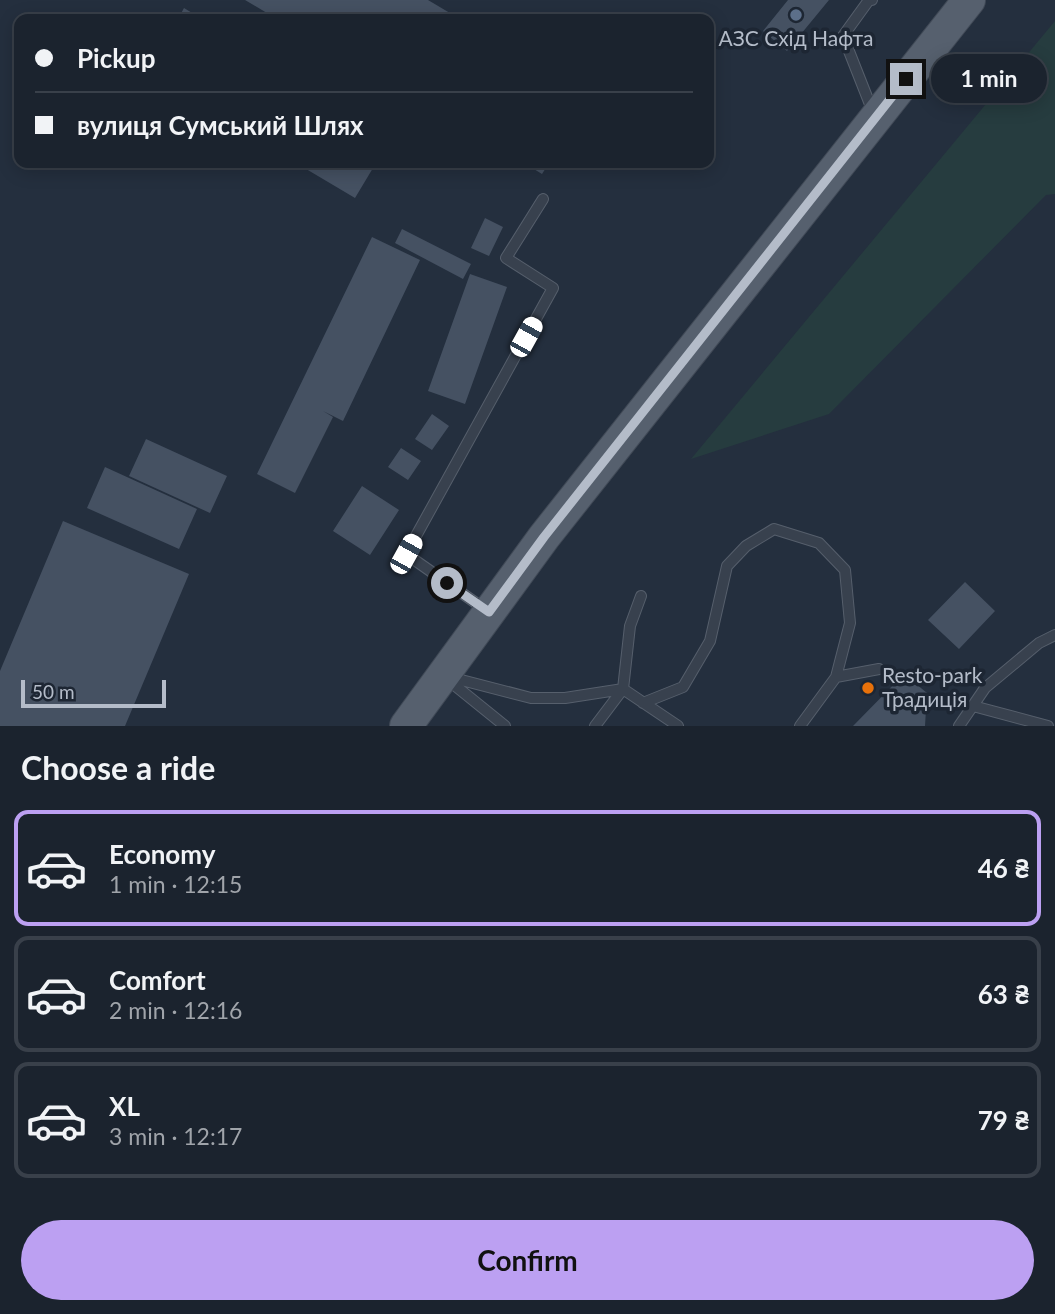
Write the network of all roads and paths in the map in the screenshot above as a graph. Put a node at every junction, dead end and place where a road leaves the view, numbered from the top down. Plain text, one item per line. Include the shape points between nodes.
1 (873, 0) edge
2 (969, 0) edge
3 (875, 118) junction
4 (542, 199) dead end
5 (641, 596) dead end
6 (489, 612) junction
7 (1055, 635) edge
8 (879, 669) dead end
9 (443, 676) junction
10 (836, 677) junction
11 (623, 689) junction
12 (643, 703) junction
13 (973, 706) junction
14 (406, 726) edge
15 (505, 726) edge
16 (595, 726) edge
17 (678, 726) edge
18 (800, 726) edge
19 (959, 726) edge
20 (1048, 726) edge

1 - 3 lane via 843,36
2 - 3 main road
3 - 6 main road
4 - 6 lane via 506,258 552,289 406,554
5 - 11 lane via 630,626
6 - 9 main road
7 - 13 lane via 985,688
8 - 10 lane
9 - 11 lane via 531,698
9 - 14 main road
9 - 15 lane
10 - 12 lane via 850,623 845,570 819,543 774,529 746,546 727,566 710,641 683,687
10 - 18 lane
11 - 12 lane
11 - 16 lane
12 - 17 lane
13 - 19 lane
13 - 20 lane

